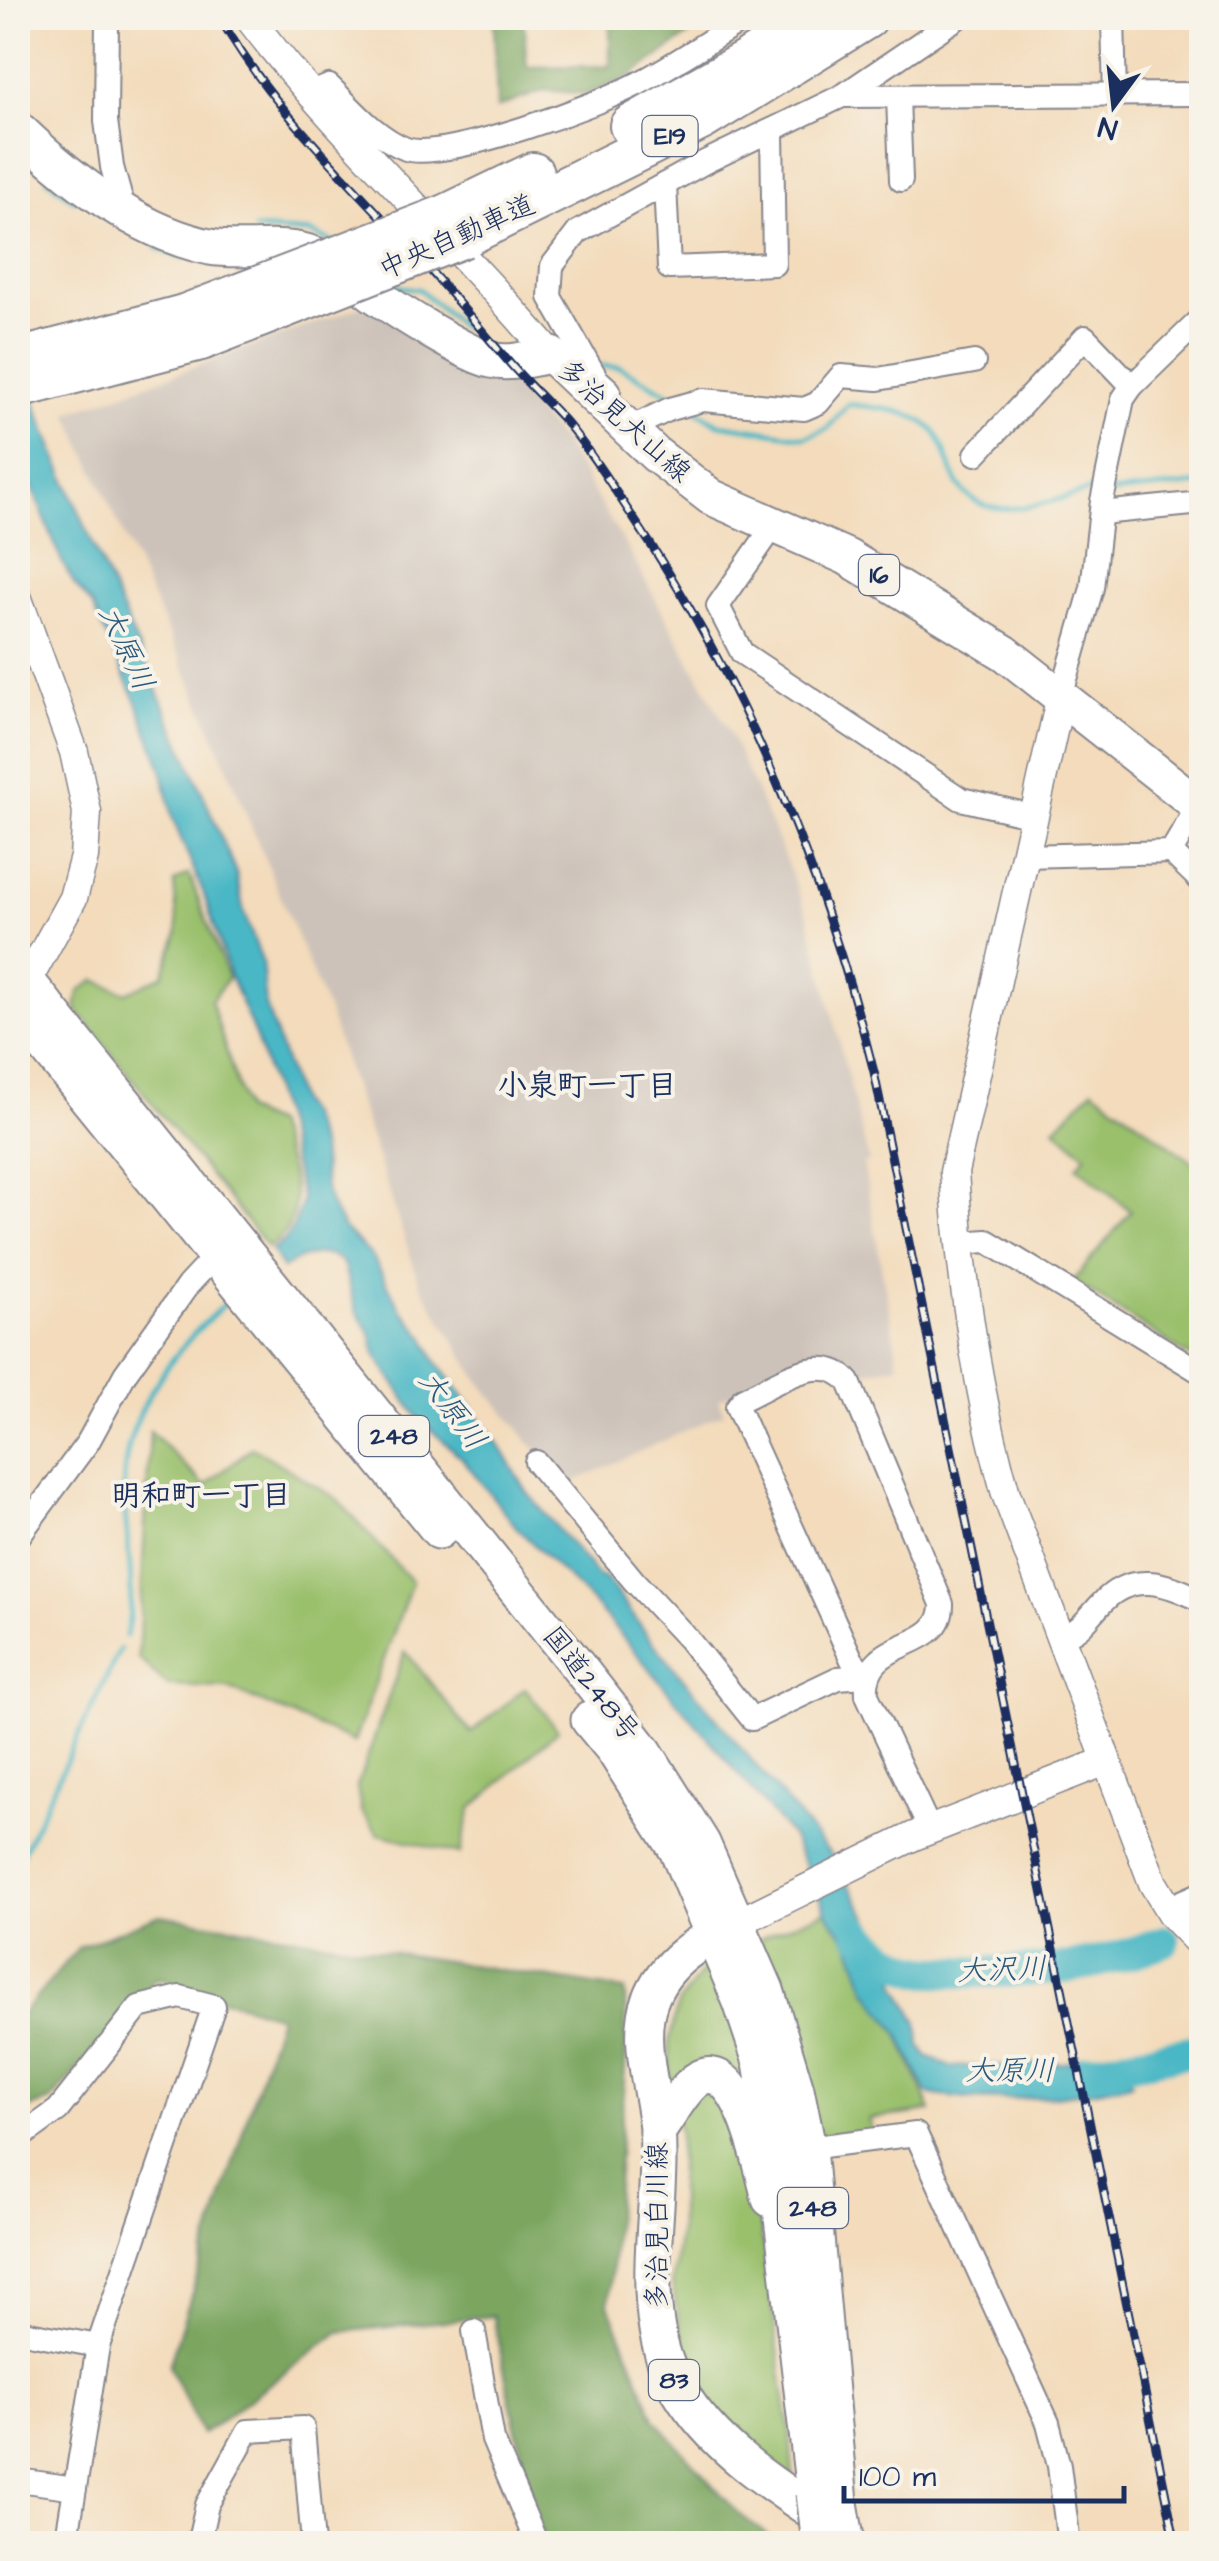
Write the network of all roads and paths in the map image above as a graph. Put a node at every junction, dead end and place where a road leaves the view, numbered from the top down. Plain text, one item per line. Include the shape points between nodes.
1 (108, 18) edge
2 (249, 18) edge
3 (813, 18) edge
4 (867, 18) edge
5 (957, 18) edge
6 (1113, 18) edge
7 (734, 21) edge
8 (309, 94) junction
9 (1202, 94) edge
10 (842, 96) junction
11 (898, 96) junction
12 (1115, 96) junction
13 (18, 129) edge
14 (772, 130) junction
15 (900, 180) dead end
16 (664, 184) junction
17 (126, 214) junction
18 (455, 226) junction
19 (1202, 318) edge
20 (554, 346) junction
21 (974, 362) dead end
22 (35, 374) edge
23 (1132, 386) junction
24 (636, 426) junction
25 (976, 454) dead end
26 (1102, 499) junction
27 (1202, 503) edge
28 (775, 524) junction
29 (19, 611) edge
30 (1060, 700) junction
31 (1200, 805) edge
32 (1033, 816) junction
33 (1171, 852) junction
34 (1025, 856) junction
35 (1202, 882) edge
36 (20, 991) edge
37 (959, 1242) junction
38 (214, 1256) junction
39 (1202, 1373) edge
40 (536, 1462) dead end
41 (18, 1537) edge
42 (1202, 1600) edge
43 (1059, 1638) junction
44 (865, 1676) junction
45 (1106, 1761) junction
46 (922, 1834) junction
47 (1202, 1892) edge
48 (1168, 1908) junction
49 (726, 1928) junction
50 (1202, 1946) edge
51 (657, 2132) junction
52 (18, 2139) edge
53 (808, 2148) junction
54 (786, 2258) junction
55 (474, 2331) dead end
56 (18, 2332) edge
57 (98, 2346) junction
58 (18, 2480) edge
59 (75, 2488) junction
60 (827, 2498) junction
61 (66, 2544) edge
62 (198, 2544) edge
63 (313, 2544) edge
64 (537, 2544) edge
65 (820, 2544) edge
66 (847, 2544) edge
67 (861, 2544) edge
68 (1069, 2544) edge

1 - 17 street via 106,121
2 - 8 street
3 - 18 highway, 中央自動車道 / E19
4 - 18 highway, 中央自動車道 / E19 via 703,119
5 - 10 street
6 - 12 street
7 - 8 street via 640,83 464,146 410,150 381,136 329,86
8 - 20 street
9 - 12 street
10 - 11 street
10 - 14 street
11 - 12 street
11 - 15 street
13 - 17 main road, 多治見犬山線
14 - 16 street
14 - 16 street via 774,264 670,268
16 - 20 street via 578,232 552,266
17 - 20 main road, 多治見犬山線 via 212,247 315,255 489,360 508,362
18 - 22 highway, 中央自動車道 / E19, bridge via 193,328
19 - 23 street
20 - 24 main road, 多治見犬山線 / 16
20 - 24 street via 597,379
21 - 24 street via 878,379 840,376 818,404 804,409 703,400
23 - 25 street via 1085,337
23 - 26 street via 1123,399
24 - 28 main road, 多治見犬山線 / 16 via 654,454 711,496
26 - 27 street
26 - 30 street via 1092,588
28 - 30 main road, 多治見犬山線 / 16 via 901,588 1006,654
28 - 32 street via 718,606 742,653 962,799
29 - 36 street via 74,752 87,812 73,898
30 - 31 main road, 多治見犬山線 / 16
30 - 32 street
31 - 33 street
32 - 34 street
33 - 34 street
33 - 35 street
34 - 37 street via 954,1172
36 - 38 main road, 国道248号 / 248
36 - 49 main road, 国道248号 / 248 via 645,1752 702,1843
37 - 39 street via 986,1241
37 - 43 street via 990,1438
38 - 41 street via 125,1374 88,1442
38 - 49 main road, 国道248号 / 248 via 612,1749
40 - 44 street via 752,1719 838,1678
42 - 43 street via 1158,1582 1129,1583 1110,1594 1082,1628
43 - 45 street
44 - 44 street via 737,1407 812,1368 840,1371 849,1382 942,1604 935,1628 874,1662
44 - 46 street
45 - 46 street
45 - 48 street
46 - 49 street
47 - 48 street
48 - 50 street
49 - 51 main road, 多治見白川線 / 83 via 668,1968 648,2005 644,2026
49 - 53 main road, 国道248号 / 248 via 766,1990
49 - 54 main road, 国道248号 / 248 via 761,2062
51 - 54 main road via 696,2080 712,2076 734,2090
51 - 67 main road, 多治見白川線 / 83 via 653,2296 661,2346 677,2387 731,2454
52 - 57 street via 58,2110 139,2007 180,1998 214,2006
53 - 60 main road, 国道248号 / 248
53 - 68 street via 916,2134 1048,2423
54 - 60 main road, 国道248号 / 248
55 - 64 street via 493,2440
56 - 57 street
57 - 59 street
58 - 59 street
59 - 61 street
60 - 65 main road, 国道248号 / 248, bridge
60 - 66 main road, 国道248号 / 248, bridge
62 - 63 street via 208,2505 248,2431 303,2428

